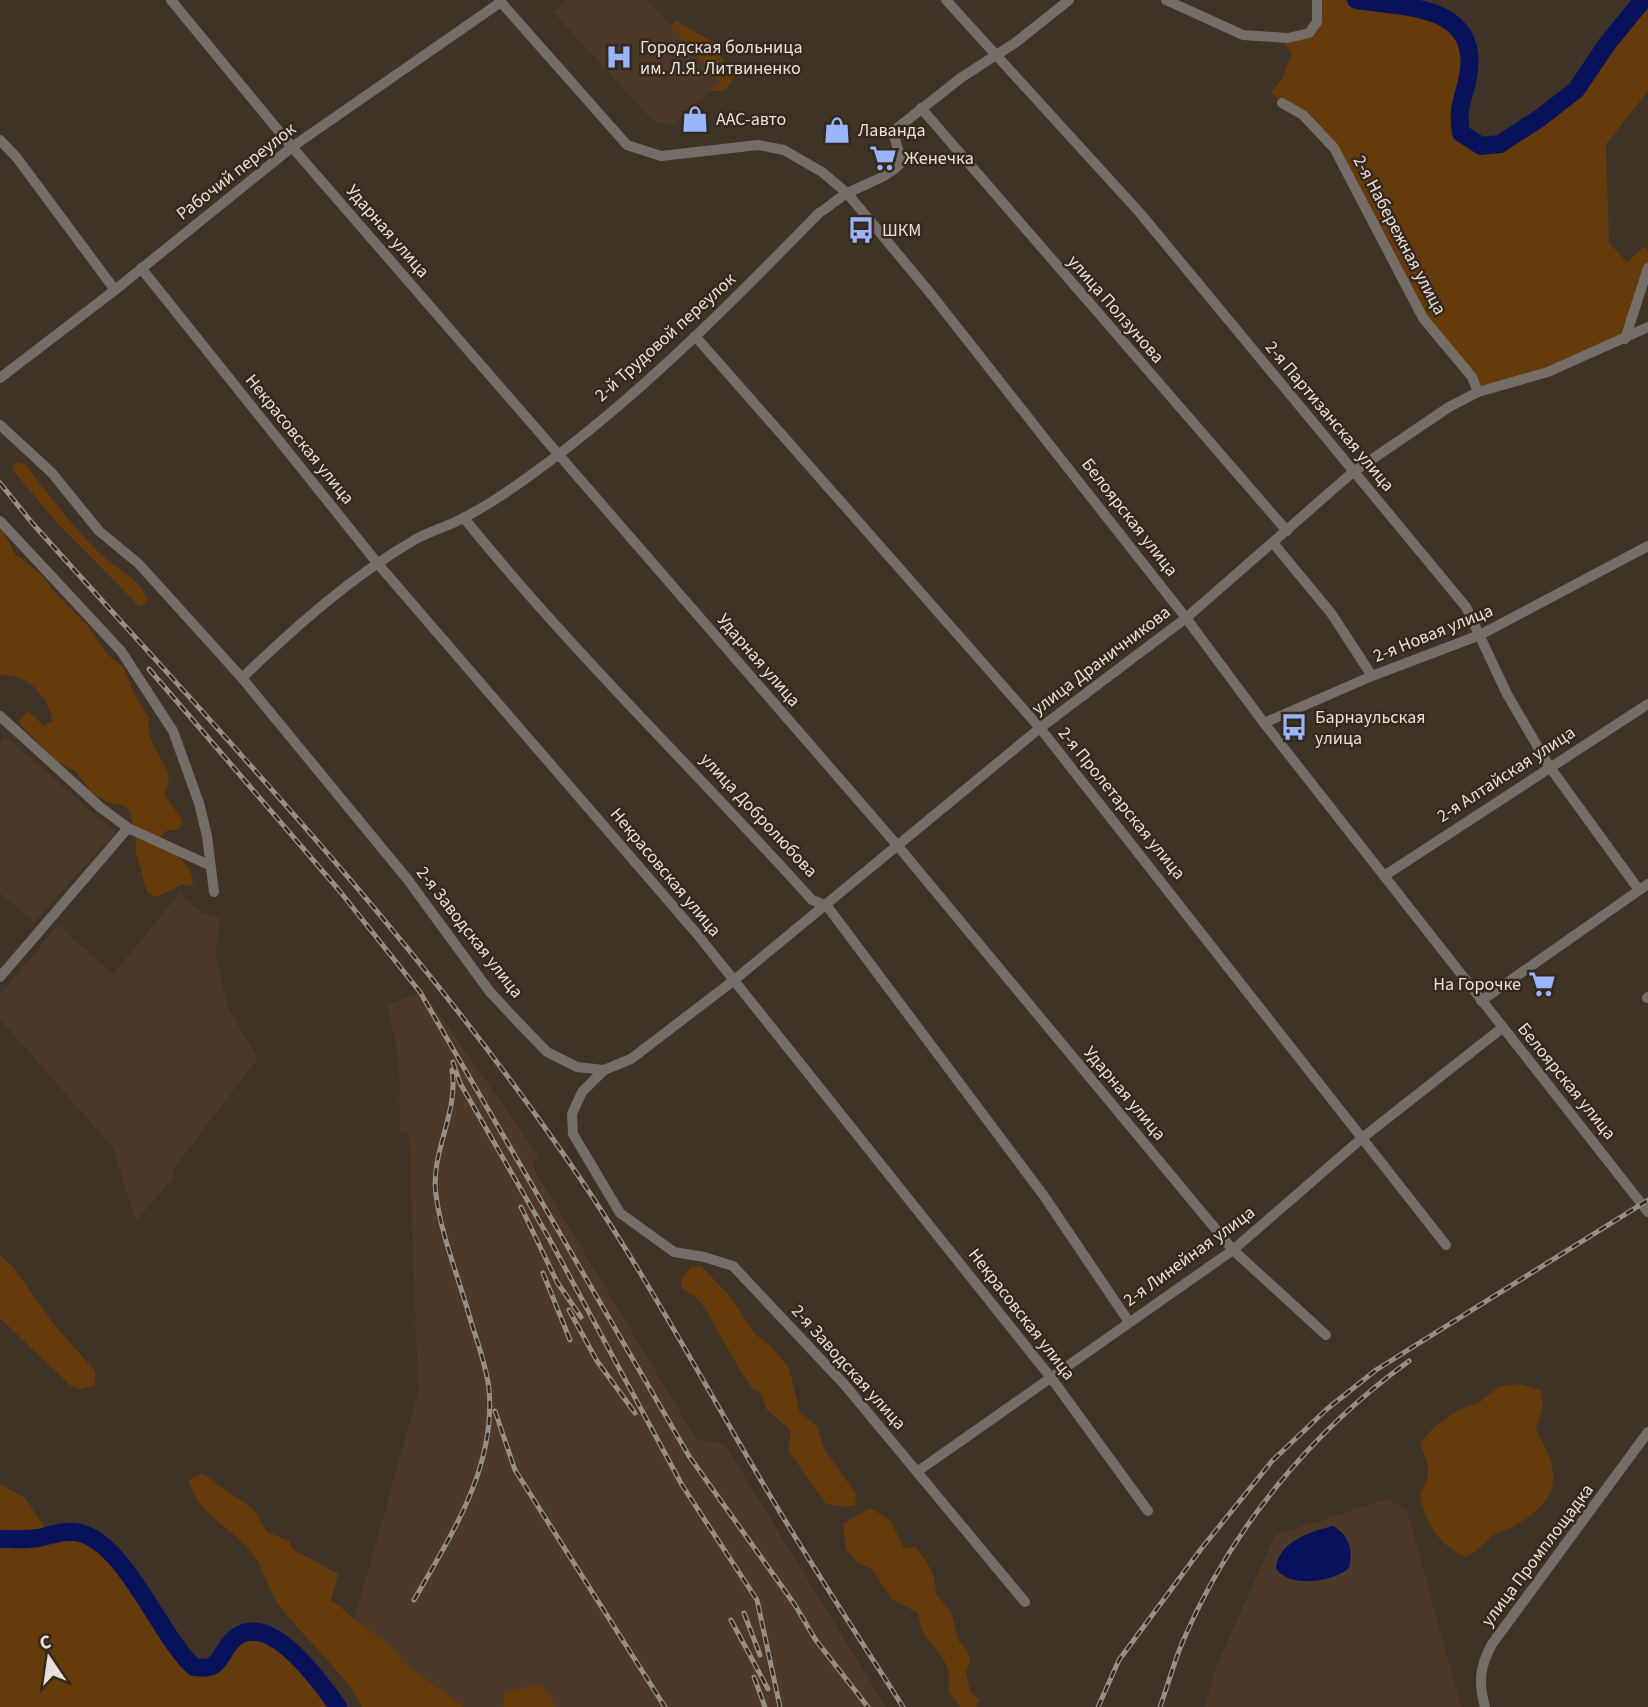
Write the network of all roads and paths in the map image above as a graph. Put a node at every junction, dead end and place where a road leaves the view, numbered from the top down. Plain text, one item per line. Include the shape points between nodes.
1 (171, 0) edge
2 (946, 0) edge
3 (1069, 0) edge
4 (1166, 0) edge
5 (1317, 0) edge
6 (500, 1) edge
7 (997, 53) junction
8 (1282, 103) dead end
9 (921, 108) junction
10 (0, 140) edge
11 (292, 147) junction
12 (847, 193) junction
13 (141, 268) junction
14 (1648, 268) edge
15 (115, 290) junction
16 (1648, 327) edge
17 (695, 336) junction
18 (1625, 338) junction
19 (0, 378) edge
20 (1478, 392) junction
21 (0, 425) edge
22 (558, 455) junction
23 (1353, 472) junction
24 (464, 518) junction
25 (0, 521) edge
26 (1287, 531) junction
27 (1273, 543) junction
28 (1648, 546) edge
29 (378, 564) junction
30 (1186, 618) junction
31 (1480, 635) junction
32 (1372, 677) junction
33 (242, 678) junction
34 (1648, 704) edge
35 (0, 716) edge
36 (1264, 723) junction
37 (1040, 728) junction
38 (1549, 766) junction
39 (128, 828) junction
40 (897, 845) junction
41 (209, 864) junction
42 (1384, 876) junction
43 (1644, 887) edge
44 (214, 892) dead end
45 (827, 906) junction
46 (0, 977) edge
47 (733, 981) junction
48 (1481, 1001) junction
49 (1502, 1028) junction
50 (604, 1070) junction
51 (1361, 1139) junction
52 (1646, 1209) edge
53 (1447, 1245) dead end
54 (1233, 1250) junction
55 (1129, 1322) junction
56 (1326, 1335) dead end
57 (1052, 1378) junction
58 (1648, 1432) edge
59 (918, 1471) junction
60 (1148, 1511) dead end
61 (1025, 1602) dead end
62 (1485, 1707) edge

1 - 11 street, Ударная улица
2 - 7 street, 2-я Партизанская улица
3 - 7 street, 2-й Трудовой переулок
4 - 5 street via 1243,35 1288,38 1309,33 1317,23
6 - 11 street, Рабочий переулок
6 - 12 street, Белоярская улица via 627,145 661,156 758,145 784,150
7 - 9 street, 2-й Трудовой переулок
7 - 23 street, 2-я Партизанская улица via 1140,213
8 - 20 street, 2-я Набережная улица via 1303,115 1334,148 1423,318 1472,377
9 - 12 street, 2-й Трудовой переулок via 896,129 902,162 881,180
9 - 26 street, улица Ползунова
10 - 15 street
11 - 13 street, Рабочий переулок
11 - 22 street, Ударная улица
12 - 17 street, 2-й Трудовой переулок via 819,213
12 - 30 street, Белоярская улица
13 - 15 street, Рабочий переулок
13 - 29 street, Некрасовская улица
14 - 18 street
15 - 19 street, Рабочий переулок
16 - 18 street, улица Драничникова
17 - 22 street, 2-й Трудовой переулок
17 - 37 street, 2-я Пролетарская улица
18 - 20 street, улица Драничникова via 1548,372
20 - 23 street, улица Драничникова
21 - 33 street, 2-я Заводская улица via 52,473 99,531 139,564
22 - 24 street, 2-й Трудовой переулок
22 - 40 street, Ударная улица
23 - 26 street, улица Драничникова
23 - 31 street, 2-я Партизанская улица via 1466,607
24 - 29 street, 2-й Трудовой переулок via 418,538
24 - 45 street, улица Добролюбова via 521,589 812,900
25 - 41 street via 121,651 173,731 199,803
26 - 27 street, улица Драничникова
27 - 30 street, улица Драничникова
27 - 32 street via 1331,613
28 - 31 street, 2-я Новая улица
29 - 33 street, 2-й Трудовой переулок via 293,628
29 - 47 street, Некрасовская улица
30 - 36 street, Белоярская улица
30 - 37 street, улица Драничникова
31 - 32 street, 2-я Новая улица
31 - 38 street, 2-я Партизанская улица via 1507,694
32 - 36 street, 2-я Новая улица
33 - 50 street, 2-я Заводская улица via 408,880 490,992 547,1052 578,1067
34 - 38 street, 2-я Алтайская улица
35 - 39 street
36 - 42 street, Белоярская улица
37 - 40 street, улица Драничникова
37 - 51 street, 2-я Пролетарская улица
38 - 42 street, 2-я Алтайская улица
38 - 43 street, 2-я Партизанская улица
39 - 41 street
39 - 46 street
40 - 45 street, улица Драничникова
40 - 54 street, Ударная улица
41 - 44 street
42 - 48 street, Белоярская улица
43 - 48 street
45 - 47 street, улица Драничникова
45 - 55 street, улица Добролюбова via 1044,1196
47 - 50 street, улица Драничникова via 631,1059
47 - 57 street, Некрасовская улица
48 - 49 street, Белоярская улица
49 - 51 street, 2-я Линейная улица
49 - 52 street, Белоярская улица
50 - 59 street, 2-я Заводская улица via 582,1091 572,1114 573,1134 620,1213 674,1252 733,1266
51 - 53 street, 2-я Пролетарская улица
51 - 54 street, 2-я Линейная улица
54 - 55 street, 2-я Линейная улица
54 - 56 street, Ударная улица
55 - 57 street, 2-я Линейная улица
57 - 59 street, 2-я Линейная улица
57 - 60 street, Некрасовская улица
58 - 62 street, улица Промплощадка via 1492,1644 1481,1664
59 - 61 street, 2-я Заводская улица

